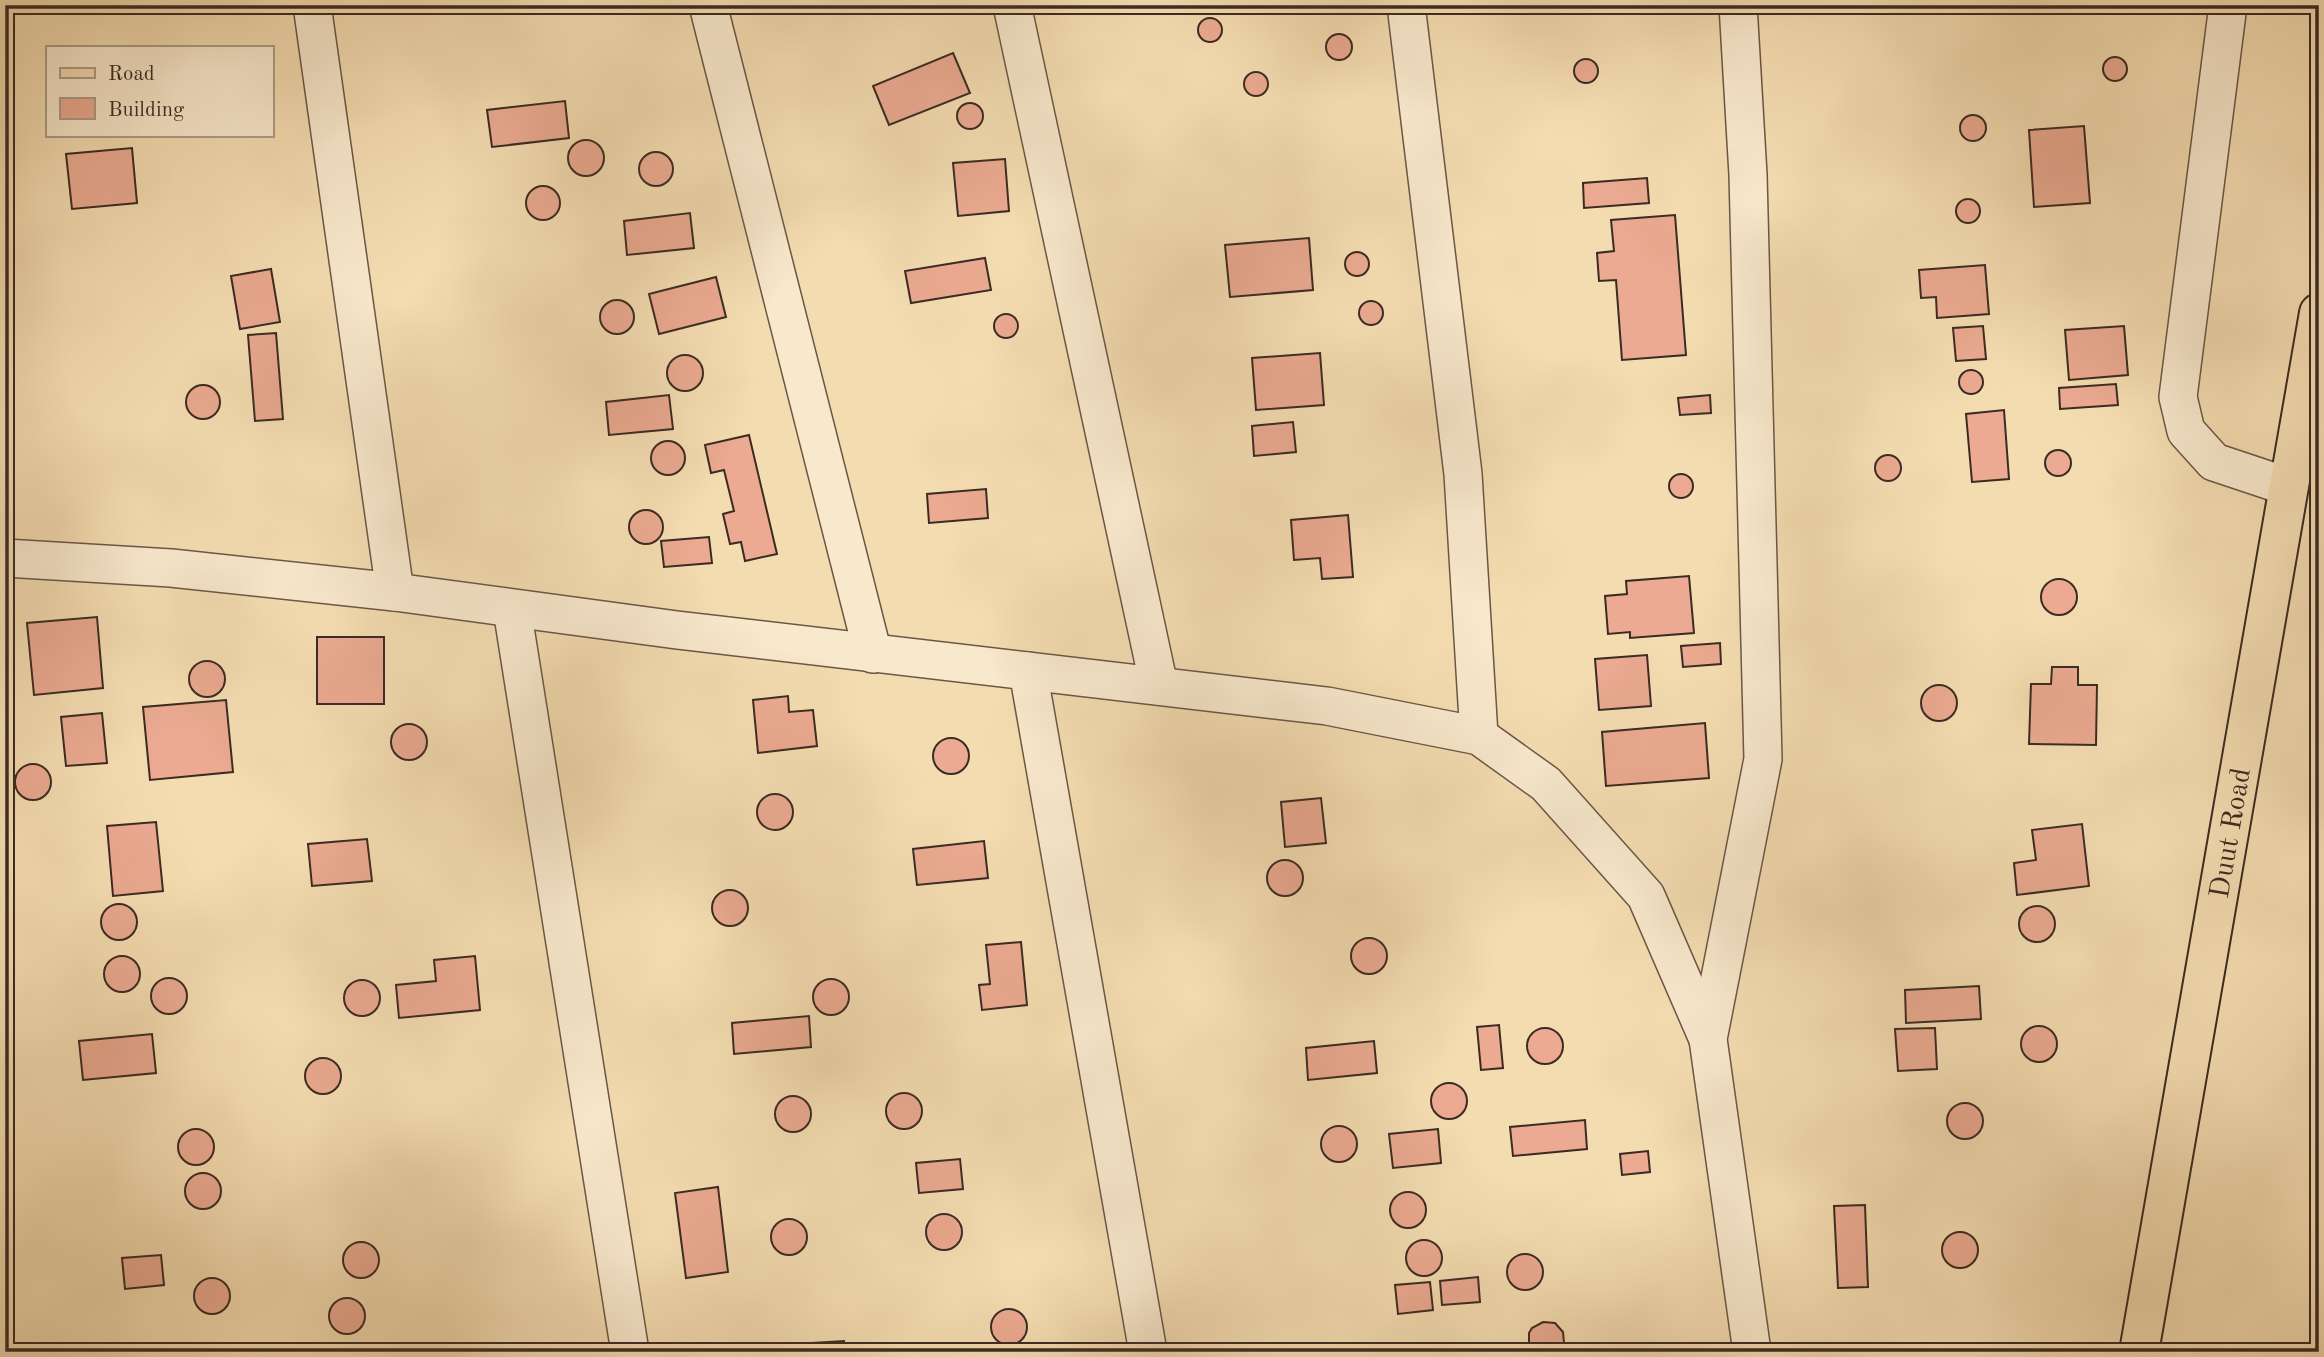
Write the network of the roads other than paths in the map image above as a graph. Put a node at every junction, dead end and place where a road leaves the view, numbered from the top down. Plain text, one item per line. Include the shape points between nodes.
1 (312, 5) edge
2 (708, 5) edge
3 (1012, 5) edge
4 (1406, 5) edge
5 (1738, 5) edge
6 (2228, 5) edge
7 (2319, 313) edge
8 (2289, 487) junction
9 (5, 558) edge
10 (396, 592) junction
11 (512, 608) junction
12 (873, 654) junction
13 (1028, 671) junction
14 (1159, 686) junction
15 (1479, 736) junction
16 (1708, 1040) junction
17 (630, 1352) edge
18 (1148, 1352) edge
19 (1752, 1352) edge
20 (2139, 1352) edge

1 - 10 street
2 - 12 street
3 - 14 street
4 - 15 street via 1463,474
5 - 16 street via 1748,176 1763,760
6 - 8 street via 2178,397 2186,431 2214,462
7 - 8 main road, Duut Road
8 - 20 main road, Duut Road
9 - 10 street via 171,568
10 - 11 street
11 - 12 street
11 - 17 street
12 - 13 street
13 - 14 street
13 - 18 street
14 - 15 street via 1327,705
15 - 16 street via 1546,784 1646,896
16 - 19 street

